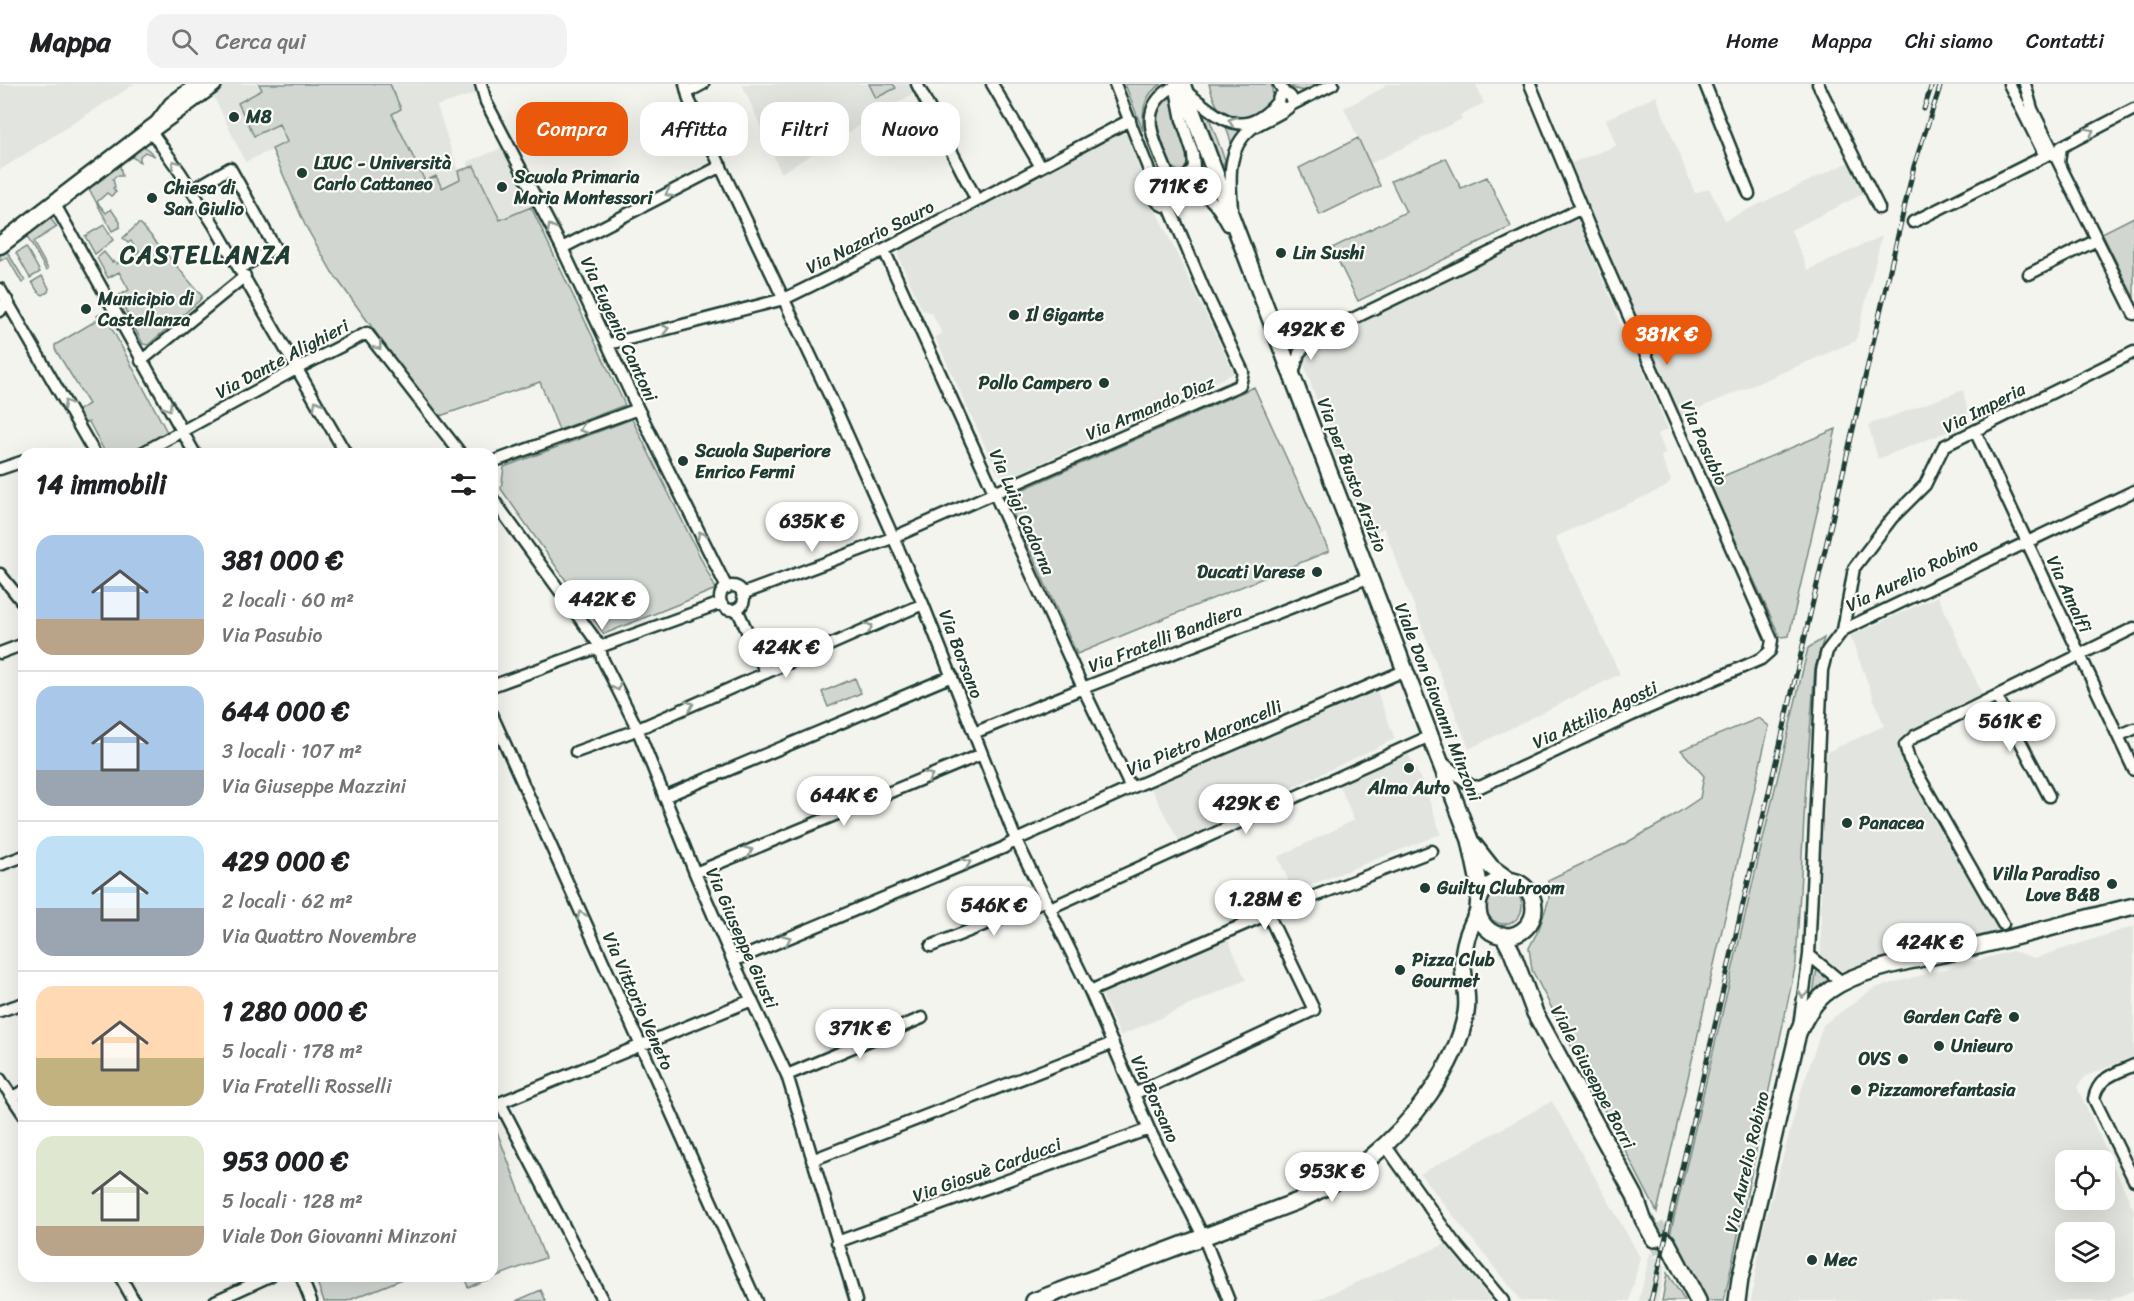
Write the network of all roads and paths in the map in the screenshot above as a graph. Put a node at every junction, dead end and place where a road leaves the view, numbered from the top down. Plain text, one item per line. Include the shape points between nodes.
1 (481, 84) edge
2 (703, 84) edge
3 (917, 84) edge
4 (993, 84) edge
5 (1115, 84) edge
6 (1278, 84) edge
7 (1333, 84) edge
8 (1530, 84) edge
9 (1705, 84) edge
10 (1818, 84) edge
11 (2009, 84) edge
12 (2025, 84) edge
13 (206, 85) edge
14 (1178, 87) edge
15 (686, 88) edge
16 (1285, 100) junction
17 (2134, 109) edge
18 (1130, 120) junction
19 (150, 130) junction
20 (2049, 154) junction
21 (2059, 164) junction
22 (721, 166) junction
23 (1041, 167) junction
24 (1158, 184) junction
25 (1175, 185) junction
26 (192, 190) junction
27 (1749, 194) dead end
28 (977, 201) junction
29 (54, 203) junction
30 (1169, 206) junction
31 (1582, 208) junction
32 (1879, 208) dead end
33 (1914, 222) dead end
34 (1234, 224) junction
35 (2097, 240) junction
36 (0, 245) edge
37 (562, 248) junction
38 (884, 250) junction
39 (1250, 264) junction
40 (242, 272) junction
41 (2029, 274) dead end
42 (0, 289) edge
43 (783, 299) junction
44 (7, 300) junction
45 (0, 311) edge
46 (2134, 314) edge
47 (1273, 324) junction
48 (1313, 338) junction
49 (609, 344) junction
50 (2134, 352) edge
51 (141, 361) junction
52 (298, 368) junction
53 (1293, 375) junction
54 (638, 409) junction
55 (182, 431) junction
56 (1975, 431) junction
57 (92, 448) edge
58 (151, 448) edge
59 (192, 448) edge
60 (343, 448) edge
61 (456, 448) edge
62 (498, 460) edge
63 (18, 463) edge
64 (0, 469) edge
65 (2134, 491) edge
66 (996, 493) junction
67 (498, 506) edge
68 (892, 538) junction
69 (2026, 542) junction
70 (0, 574) edge
71 (1370, 578) junction
72 (727, 588) junction
73 (742, 594) junction
74 (18, 596) edge
75 (721, 603) junction
76 (924, 604) junction
77 (737, 609) junction
78 (2134, 628) edge
79 (1844, 630) junction
80 (18, 646) edge
81 (600, 646) junction
82 (1770, 651) joint
83 (0, 653) edge
84 (2079, 654) junction
85 (1406, 670) junction
86 (766, 673) junction
87 (952, 676) junction
88 (498, 684) edge
89 (1083, 688) junction
90 (1997, 697) junction
91 (637, 728) junction
92 (498, 729) edge
93 (2134, 729) edge
94 (974, 733) junction
95 (1430, 736) junction
96 (2118, 736) junction
97 (576, 752) dead end
98 (982, 754) junction
99 (1438, 758) junction
100 (2134, 770) edge
101 (1131, 788) junction
102 (2049, 796) dead end
103 (664, 797) junction
104 (1016, 840) junction
105 (1470, 840) junction
106 (1432, 851) dead end
107 (18, 858) edge
108 (0, 865) edge
109 (694, 873) junction
110 (1509, 880) junction
111 (1048, 904) junction
112 (1479, 904) junction
113 (2134, 906) edge
114 (1268, 914) junction
115 (2003, 924) dead end
116 (1521, 931) junction
117 (1496, 932) junction
118 (931, 946) dead end
119 (1463, 950) junction
120 (1809, 955) junction
121 (733, 961) junction
122 (1521, 975) junction
123 (1843, 983) junction
124 (1090, 991) junction
125 (752, 1000) junction
126 (18, 1005) edge
127 (0, 1011) edge
128 (922, 1018) dead end
129 (1798, 1033) junction
130 (1113, 1043) junction
131 (639, 1046) junction
132 (2134, 1065) edge
133 (787, 1075) junction
134 (0, 1079) edge
135 (18, 1094) edge
136 (1134, 1094) junction
137 (12, 1096) junction
138 (498, 1104) edge
139 (18, 1106) edge
140 (498, 1109) edge
141 (1149, 1129) junction
142 (1385, 1145) junction
143 (812, 1160) junction
144 (2134, 1180) edge
145 (1204, 1238) junction
146 (1660, 1241) junction
147 (837, 1242) junction
148 (123, 1282) edge
149 (257, 1282) edge
150 (303, 1282) edge
151 (1057, 1297) edge
152 (134, 1301) edge
153 (215, 1301) edge
154 (311, 1301) edge
155 (603, 1301) edge
156 (756, 1301) edge
157 (856, 1301) edge
158 (1034, 1301) edge
159 (1229, 1301) edge
160 (1503, 1301) edge
161 (1689, 1301) edge
162 (1698, 1301) edge
163 (1737, 1301) edge

37 -> 1 street, Via Eugenio Cantoni via 486,102
2 - 15 street
3 - 28 street
4 - 23 street
5 - 18 street
6 - 16 street
7 - 16 street via 1316,94
8 - 31 street, Via Pasubio
9 - 27 street
10 - 32 street
11 - 20 street
12 - 20 street
13 - 19 main road
16 -> 14 street via 1266,115 1243,125 1216,114
14 - 25 street via 1194,167
14 - 25 street via 1153,103 1150,122
14 - 34 main road, Via per Busto Arsizio
15 - 22 street, Via Borsano
16 - 34 street via 1250,130 1232,157
21 -> 17 street via 2061,147
18 - 23 street, Via Nazario Sauro
18 - 24 street
26 -> 19 street
19 - 29 main road
20 - 21 street
20 - 33 street
21 - 35 street
22 -> 37 street
22 - 43 street, Via Borsano
23 - 28 street, Via Nazario Sauro
24 - 25 street
24 - 30 street via 1155,198 1161,205
25 - 30 street via 1177,202
25 - 39 street via 1196,190 1218,207
26 - 40 street
26 - 40 street via 230,168 274,248
28 - 38 street, Via Nazario Sauro
29 - 36 main road
29 - 51 street
30 - 66 street, Via Armando Diaz via 1243,372 1240,385
31 - 48 street
31 - 82 street, Via Pasubio via 1769,630
34 - 39 main road, Via per Busto Arsizio
35 - 41 street
35 - 46 street
37 - 49 street, Via Eugenio Cantoni
38 - 43 street, Via Nazario Sauro
38 - 66 street, Via Luigi Cadorna
39 - 47 main road, Via per Busto Arsizio
40 - 51 street
40 - 52 street
42 - 44 street
49 -> 43 street, Via Nazario Sauro
43 - 68 street, Via Borsano
44 - 45 street
57 -> 44 street
47 - 48 street via 1290,336
47 - 53 main road, Via per Busto Arsizio
48 - 53 street via 1294,362
49 - 54 street, Via Eugenio Cantoni
50 - 56 street, Via Imperia
51 -> 55 street
52 - 55 street, Via Dante Alighieri
60 -> 52 street
52 -> 61 street, Via Dante Alighieri via 367,333
53 - 71 main road, Via per Busto Arsizio
54 -> 62 street
72 -> 54 street, Via Eugenio Cantoni
55 - 58 street, Via Dante Alighieri
55 - 59 street
56 - 69 street, Via Amalfi
56 - 79 street, Via Imperia via 1944,446 1925,485 1892,518 1854,568
63 - 64 street
65 - 69 street, Via Aurelio Robino
66 - 68 street, Via Armando Diaz
66 - 89 street, Via Luigi Cadorna
67 - 81 street, Via Giuseppe Giusti
68 - 73 street, Via Armando Diaz
68 - 76 street, Via Borsano
69 - 79 street, Via Aurelio Robino
69 - 84 street, Via Amalfi
70 - 74 street
71 - 85 main road, Viale Don Giovanni Minzoni
71 - 89 street, Via Fratelli Bandiera
72 - 73 street via 736,587
72 - 75 street via 721,594
73 - 77 street via 743,603
75 - 77 street via 728,609
75 - 81 street
86 -> 76 street
76 - 87 street, Via Borsano
77 - 86 street
78 - 84 street
79 - 120 street, Via Aurelio Robino via 1827,651 1822,670
80 - 83 street
81 - 88 street
81 -> 91 street, Via Giuseppe Giusti via 602,658
82 - 99 street, Via Attilio Agosti via 1761,659 1480,788 1471,786
84 - 90 street
84 - 96 street, Via Amalfi
85 - 95 main road, Viale Don Giovanni Minzoni
85 - 101 street, Via Pietro Maroncelli
91 -> 86 street
87 - 94 street, Via Borsano
87 - 103 street
89 - 94 street, Via Fratelli Bandiera
89 - 101 street, Via Luigi Cadorna
90 - 102 street
90 - 115 street via 1915,736 1905,745
91 - 97 street
91 - 103 street, Via Giuseppe Giusti
131 -> 92 street, Via Vittorio Veneto
93 - 96 street
94 - 98 street, Via Borsano
95 - 99 main road, Viale Don Giovanni Minzoni
95 - 111 street
96 - 100 street, Via Amalfi
98 - 104 street, Via Borsano
109 -> 98 street
99 - 105 main road, Viale Don Giovanni Minzoni
101 - 104 street, Via Pietro Maroncelli
103 - 109 street, Via Giuseppe Giusti
104 - 111 street, Via Borsano
121 -> 104 street, Via Pietro Maroncelli
105 - 110 main road, Viale Don Giovanni Minzoni via 1491,867
105 - 112 main road, Viale Don Giovanni Minzoni
106 - 114 street
107 - 108 street
109 - 121 street, Via Giuseppe Giusti
110 - 112 main road via 1491,884
110 - 116 main road via 1519,882 1532,897 1533,916
111 - 118 street
111 - 124 street, Via Borsano
112 - 117 main road via 1480,918
112 - 119 main road
113 - 123 main road, Via Aurelio Robino via 1858,974
114 - 124 street
114 - 136 street via 1314,1010
116 - 117 main road via 1513,935
116 - 122 main road, Viale Giuseppe Borri
117 - 119 main road via 1476,934
117 - 122 main road, Viale Giuseppe Borri
119 - 142 main road via 1467,993 1459,1036 1420,1107
120 - 123 street
120 -> 129 street, Via Aurelio Robino
121 - 125 street, Via Giuseppe Giusti
122 - 146 main road, Viale Giuseppe Borri via 1535,1013 1635,1196 1643,1219
123 - 129 main road, Via Aurelio Robino via 1817,1001
124 - 130 street, Via Borsano
125 - 131 street
125 - 133 street, Via Giuseppe Giusti
126 - 127 street
128 - 133 street
129 - 163 main road, Via Aurelio Robino
130 - 136 street, Via Borsano
130 - 143 street
131 - 138 street
131 - 156 street, Via Vittorio Veneto
132 - 144 street via 2096,1087 2094,1099
133 - 143 street, Via Giuseppe Giusti
134 - 137 street
135 - 137 street
136 - 141 street, Via Borsano
137 - 139 street
140 - 155 street
141 - 145 street, Via Borsano
141 - 147 street, Via Giosuè Carducci
142 - 145 main road via 1333,1184
142 - 160 street via 1453,1240
143 - 147 street, Via Giuseppe Giusti
145 - 151 main road
145 - 159 street, Via Borsano
146 - 161 main road, Viale Giuseppe Borri
146 - 162 main road, Viale Giuseppe Borri
147 - 157 street, Via Giuseppe Giusti
148 - 152 street
149 - 153 street
150 - 154 street
151 - 158 main road

